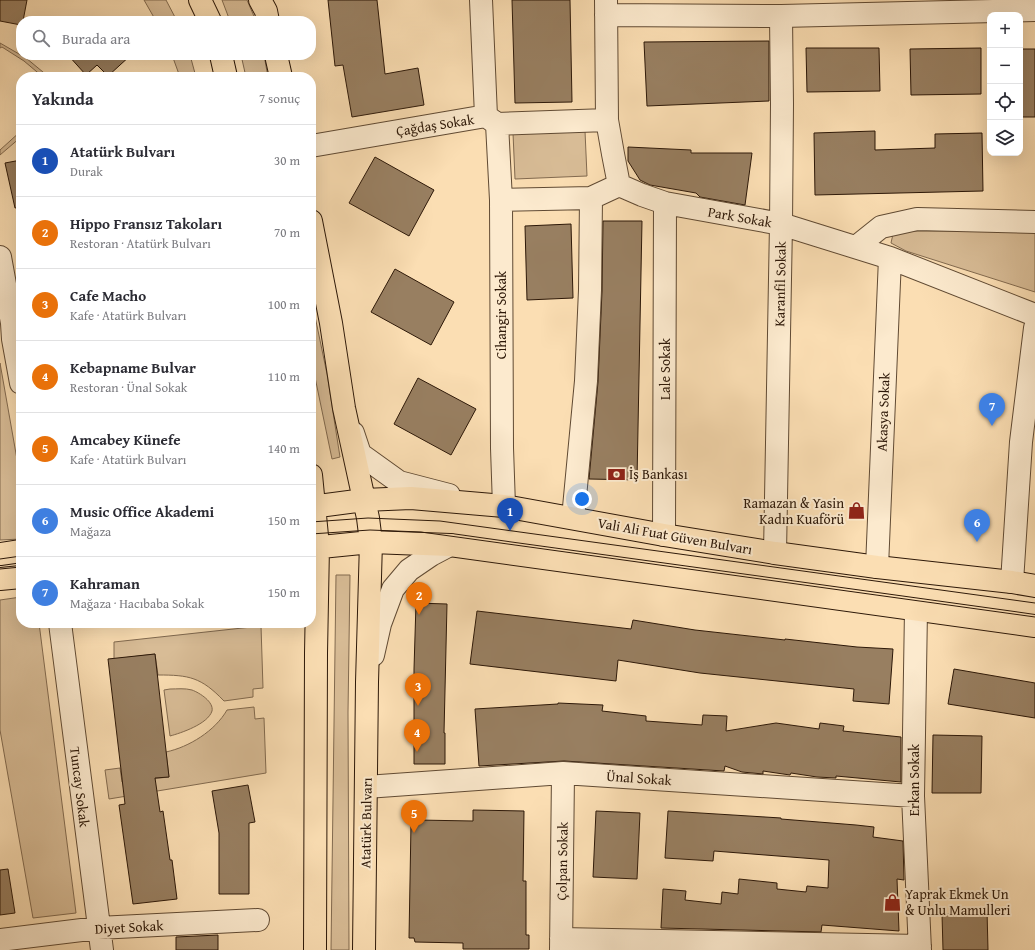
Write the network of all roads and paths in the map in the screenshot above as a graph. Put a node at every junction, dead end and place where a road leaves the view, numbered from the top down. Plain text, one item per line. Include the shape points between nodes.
1 (200, 0) edge
2 (260, 0) edge
3 (481, 0) edge
4 (606, 7) edge
5 (1035, 10) edge
6 (208, 16) edge
7 (267, 16) edge
8 (781, 16) junction
9 (221, 60) edge
10 (277, 60) edge
11 (225, 72) edge
12 (280, 72) edge
13 (491, 120) junction
14 (607, 120) junction
15 (316, 145) edge
16 (620, 185) junction
17 (591, 198) junction
18 (501, 200) junction
19 (665, 203) junction
20 (1035, 222) edge
21 (781, 224) junction
22 (316, 246) edge
23 (856, 247) junction
24 (0, 257) edge
25 (890, 258) junction
26 (1035, 315) edge
27 (1035, 328) edge
28 (11, 339) edge
29 (16, 361) edge
30 (344, 408) junction
31 (1028, 443) edge
32 (364, 500) junction
33 (477, 503) junction
34 (504, 506) junction
35 (316, 507) edge
36 (573, 518) junction
37 (664, 535) junction
38 (371, 542) junction
39 (450, 545) junction
40 (316, 547) edge
41 (16, 552) edge
42 (0, 554) edge
43 (775, 554) junction
44 (877, 567) junction
45 (16, 577) edge
46 (0, 579) edge
47 (1012, 582) junction
48 (1035, 586) edge
49 (916, 610) junction
50 (1035, 626) edge
51 (61, 628) edge
52 (307, 628) edge
53 (316, 628) edge
54 (316, 653) junction
55 (367, 682) junction
56 (563, 773) junction
57 (366, 787) junction
58 (913, 796) junction
59 (258, 920) dead end
60 (98, 928) junction
61 (0, 940) edge
62 (561, 945) edge
63 (920, 948) edge
64 (102, 950) edge
65 (315, 950) edge
66 (364, 950) edge

1 - 6 main road
2 - 7 main road
3 - 13 street, Cihangir Sokak
4 - 8 street
4 - 14 street
5 - 8 street
8 - 21 street, Karanfil Sokak
9 - 11 main road
10 - 12 main road
13 - 14 street, Çağdaş Sokak
13 - 15 street, Çağdaş Sokak
13 - 18 street, Cihangir Sokak
14 - 16 street
16 - 17 street
16 - 19 street, Park Sokak
17 - 18 street
17 - 36 street via 586,381
18 - 34 street, Cihangir Sokak
19 - 21 street, Park Sokak
19 - 37 street, Lale Sokak
20 - 23 street via 917,219 881,227
21 - 23 street, Park Sokak
21 - 43 street, Karanfil Sokak
22 - 30 main road, Atatürk Bulvarı
23 - 25 street, Park Sokak
24 - 28 street via 12,322
25 - 26 street, Park Sokak
25 - 44 street, Akasya Sokak
27 - 31 street
28 - 29 street
30 - 32 main road, Atatürk Bulvarı
30 - 33 street via 360,454 399,482
31 - 47 street
32 - 33 main road, Vali Ali Fuat Güven Bulvarı via 411,498
32 - 35 main road, Vali Ali Fuat Güven Bulvarı
32 - 38 main road, Atatürk Bulvarı
33 - 34 main road, Vali Ali Fuat Güven Bulvarı
34 - 36 main road, Vali Ali Fuat Güven Bulvarı
36 - 37 main road, Vali Ali Fuat Güven Bulvarı
37 - 43 main road, Vali Ali Fuat Güven Bulvarı
38 - 39 main road
38 - 40 main road
38 - 55 main road, Atatürk Bulvarı
39 - 49 main road
39 - 55 street via 409,570 394,589 380,624
41 - 42 main road
43 - 44 main road, Vali Ali Fuat Güven Bulvarı
44 - 47 main road, Vali Ali Fuat Güven Bulvarı
45 - 46 main road
47 - 48 main road, Vali Ali Fuat Güven Bulvarı
49 - 50 main road
49 - 58 street, Erkan Sokak
51 - 60 street, Tuncay Sokak
52 - 54 street
53 - 54 main road
54 - 65 main road
55 - 57 main road, Atatürk Bulvarı
56 - 57 street, Ünal Sokak
56 - 58 street, Ünal Sokak
56 - 62 street, Çolpan Sokak
57 - 66 main road, Atatürk Bulvarı
58 - 63 street, Erkan Sokak
59 - 60 street, Diyet Sokak
60 - 61 street, Diyet Sokak
60 - 64 street, Tuncay Sokak
62 - 63 street

